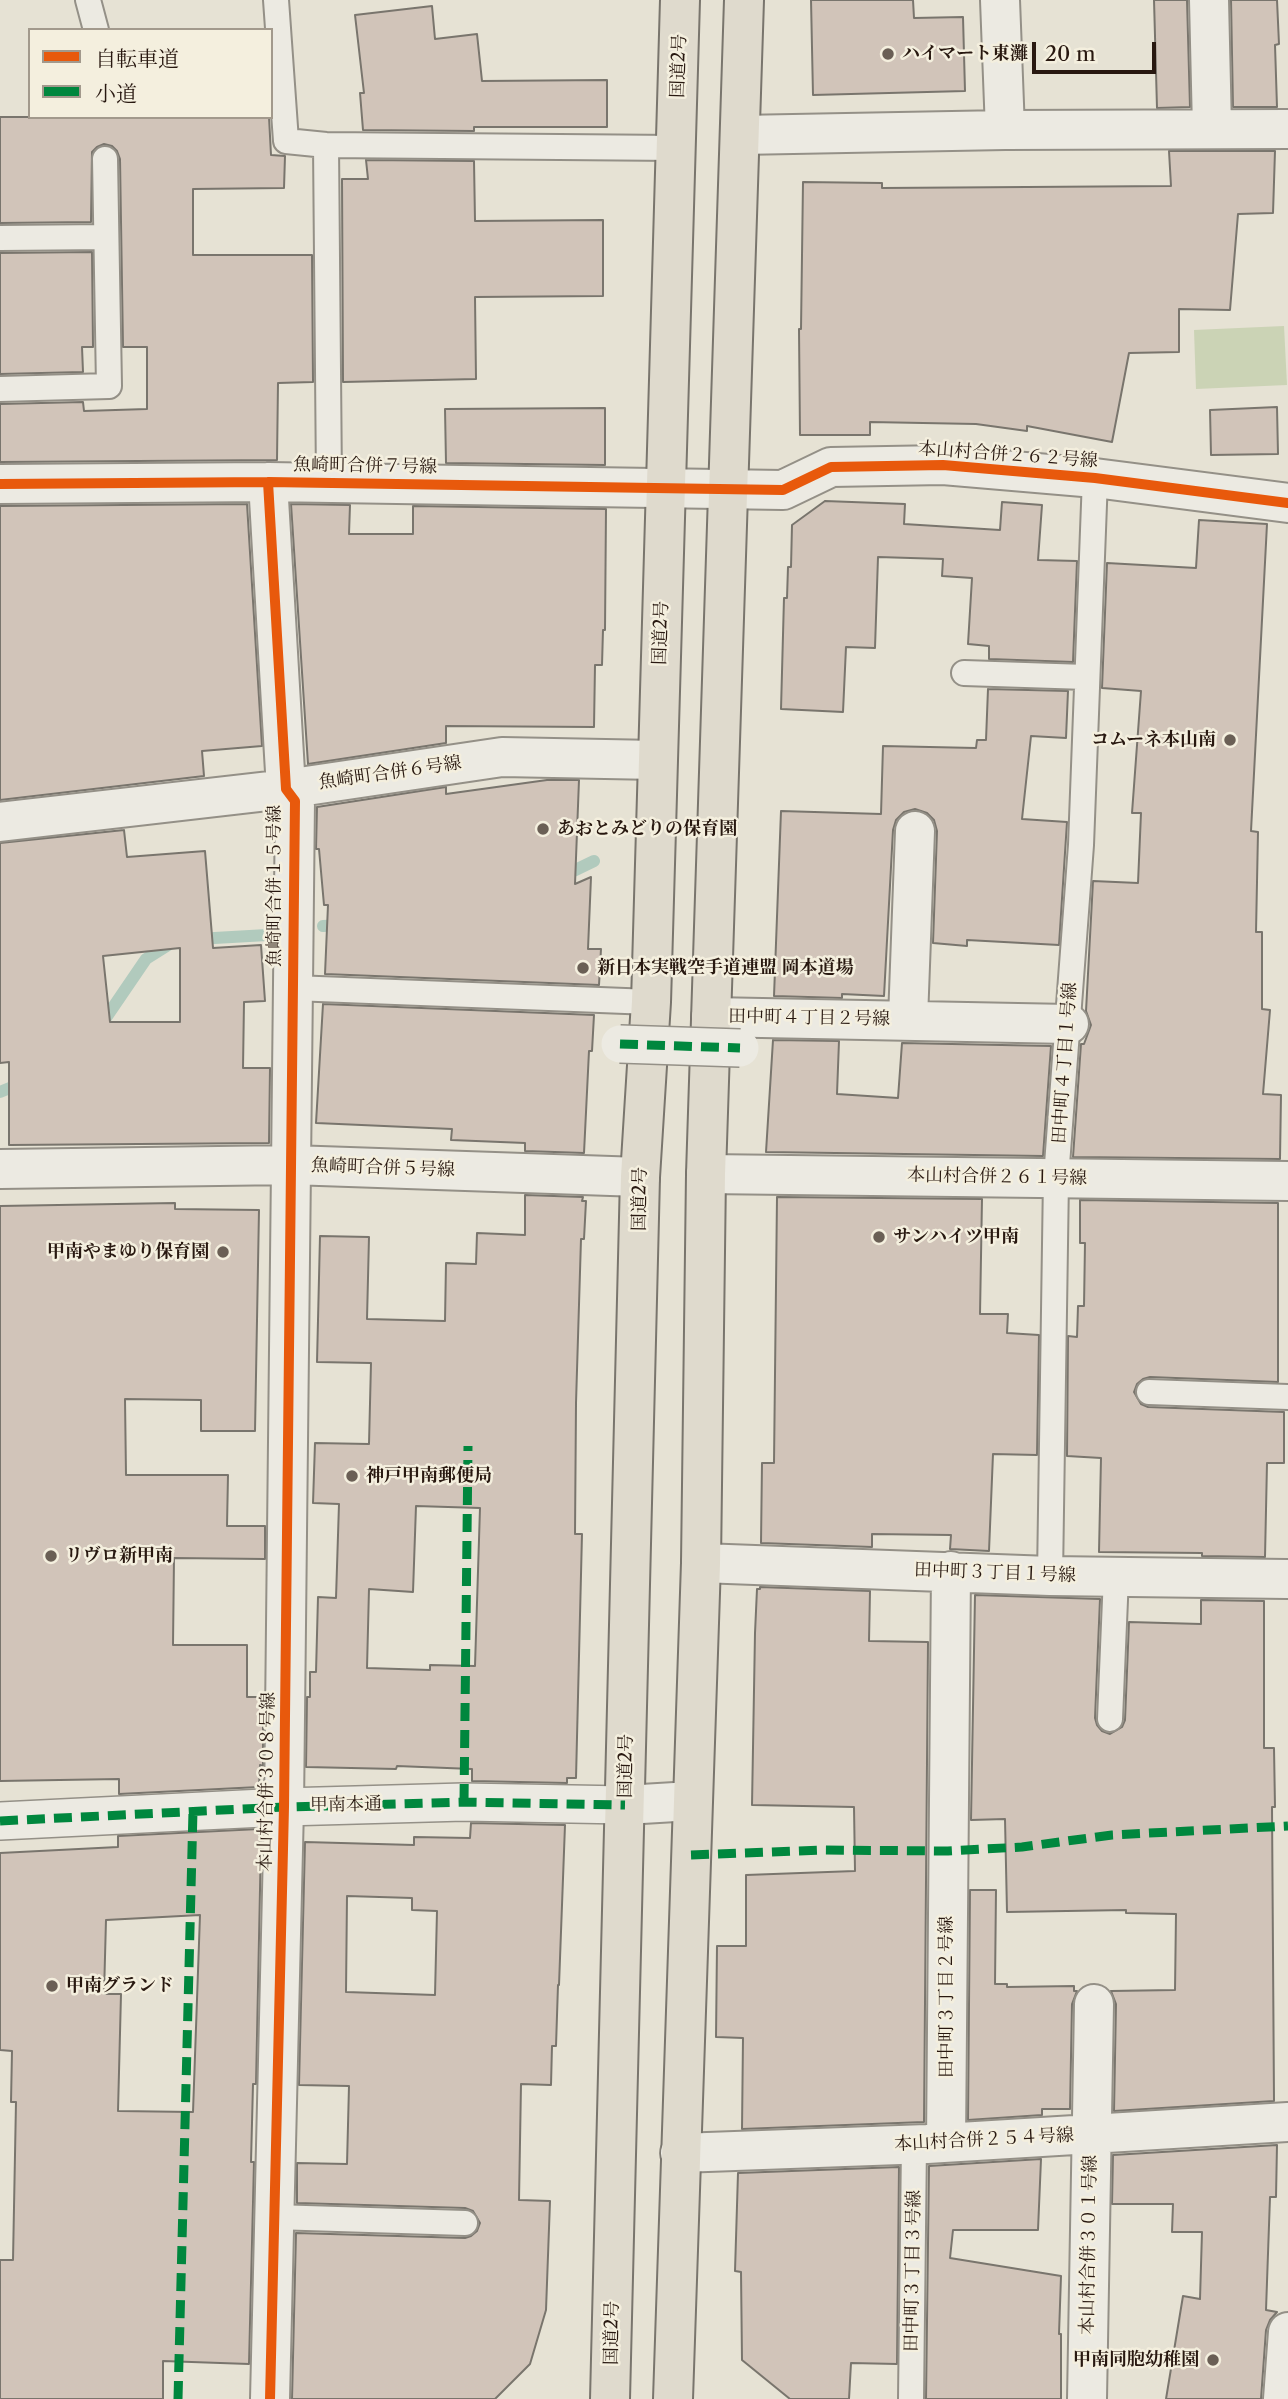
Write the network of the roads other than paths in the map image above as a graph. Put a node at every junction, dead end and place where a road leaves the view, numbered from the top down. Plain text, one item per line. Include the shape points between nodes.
1 (88, 0) edge
2 (276, 0) edge
3 (680, 0) edge
4 (744, 0) edge
5 (1000, 0) edge
6 (1209, 0) edge
7 (95, 28) edge
8 (1212, 128) junction
9 (1288, 129) edge
10 (1005, 130) junction
11 (740, 135) junction
12 (326, 145) junction
13 (676, 148) junction
14 (105, 159) dead end
15 (106, 237) junction
16 (0, 238) edge
17 (0, 389) edge
18 (1095, 478) junction
19 (268, 482) junction
20 (328, 483) junction
21 (0, 484) edge
22 (667, 488) junction
23 (730, 489) junction
24 (1288, 503) edge
25 (964, 673) dead end
26 (1086, 677) junction
27 (657, 760) junction
28 (286, 789) junction
29 (0, 822) edge
30 (915, 831) dead end
31 (293, 988) junction
32 (651, 1002) junction
33 (711, 1017) junction
34 (908, 1019) junction
35 (1069, 1024) junction
36 (620, 1044) dead end
37 (740, 1048) dead end
38 (291, 1166) junction
39 (0, 1169) edge
40 (706, 1174) junction
41 (640, 1177) junction
42 (1056, 1178) junction
43 (1288, 1181) edge
44 (1149, 1392) dead end
45 (1288, 1397) edge
46 (701, 1563) junction
47 (951, 1571) junction
48 (1050, 1576) junction
49 (1116, 1576) junction
50 (1288, 1579) edge
51 (1110, 1719) dead end
52 (692, 1801) junction
53 (625, 1805) junction
54 (284, 1807) junction
55 (0, 1821) edge
56 (1094, 2004) dead end
57 (1288, 2122) edge
58 (1091, 2134) junction
59 (930, 2143) junction
60 (680, 2153) junction
61 (274, 2217) junction
62 (464, 2223) dead end
63 (1288, 2332) edge
64 (270, 2399) edge
65 (610, 2399) edge
66 (673, 2399) edge
67 (911, 2399) edge
68 (1087, 2399) edge
69 (1283, 2399) edge

1 - 7 lane
2 - 12 lane via 286,141
3 - 13 highway, 国道2号
4 - 11 highway
5 - 10 street
6 - 8 street
8 - 9 street
8 - 10 street
10 - 11 street
11 - 23 highway
12 - 13 lane
12 - 20 lane
13 - 22 highway, 国道2号
14 - 15 lane
15 - 16 lane
15 - 17 lane via 109,386
18 - 23 street, 本山村合併２６２号線 via 943,465 831,467 783,490
18 - 24 street, 本山村合併２６２号線
18 - 26 lane, 田中町４丁目１号線
19 - 20 street, 魚崎町合併７号線
19 - 21 street, 魚崎町合併７号線
19 - 28 street, 魚崎町合併１５号線
20 - 22 street, 魚崎町合併７号線
22 - 23 street, 魚崎町合併７号線
22 - 27 highway, 国道2号
23 - 33 highway
25 - 26 lane
26 - 35 lane, 田中町４丁目１号線
27 - 28 street, 魚崎町合併６号線 via 502,757
27 - 32 highway, 国道2号
28 - 29 street, 魚崎町合併６号線
28 - 31 street, 魚崎町合併１５号線 via 295,801
30 - 34 street, 田中町４丁目２号線
31 - 32 lane
31 - 38 street, 魚崎町合併１５号線
32 - 41 highway, 国道2号
33 - 34 street, 田中町４丁目２号線
33 - 40 highway
34 - 35 street, 田中町４丁目２号線
35 - 42 lane, 田中町４丁目１号線
36 - 37 street, bridge
38 - 39 street, 魚崎町合併５号線
38 - 41 street, 魚崎町合併５号線
38 - 54 street, 本山村合併３０８号線
40 - 42 street, 本山村合併２６１号線
40 - 46 highway
41 - 53 highway, 国道2号
42 - 43 street, 本山村合併２６１号線
42 - 48 lane, 田中町４丁目１号線
44 - 45 lane
46 - 47 street, 田中町３丁目１号線
46 - 52 highway
47 - 48 street, 田中町３丁目１号線
47 - 59 street, 田中町３丁目２号線 via 948,1851
48 - 49 street, 田中町３丁目１号線
49 - 50 street, 田中町３丁目１号線
49 - 51 lane
52 - 53 street, 甲南本通
52 - 60 highway
53 - 54 street, 甲南本通 via 464,1802
53 - 65 highway, 国道2号
54 - 55 street, 甲南本通
54 - 61 street, 本山村合併３０８号線
56 - 58 street, 本山村合併３０１号線
57 - 58 street, 本山村合併２５４号線
58 - 59 street, 本山村合併２５４号線
58 - 68 street, 本山村合併３０１号線
59 - 60 street, 本山村合併２５４号線
59 - 67 lane, 田中町３丁目３号線
60 - 66 highway
61 - 62 lane
61 - 64 street, 本山村合併３０８号線
63 - 69 street

